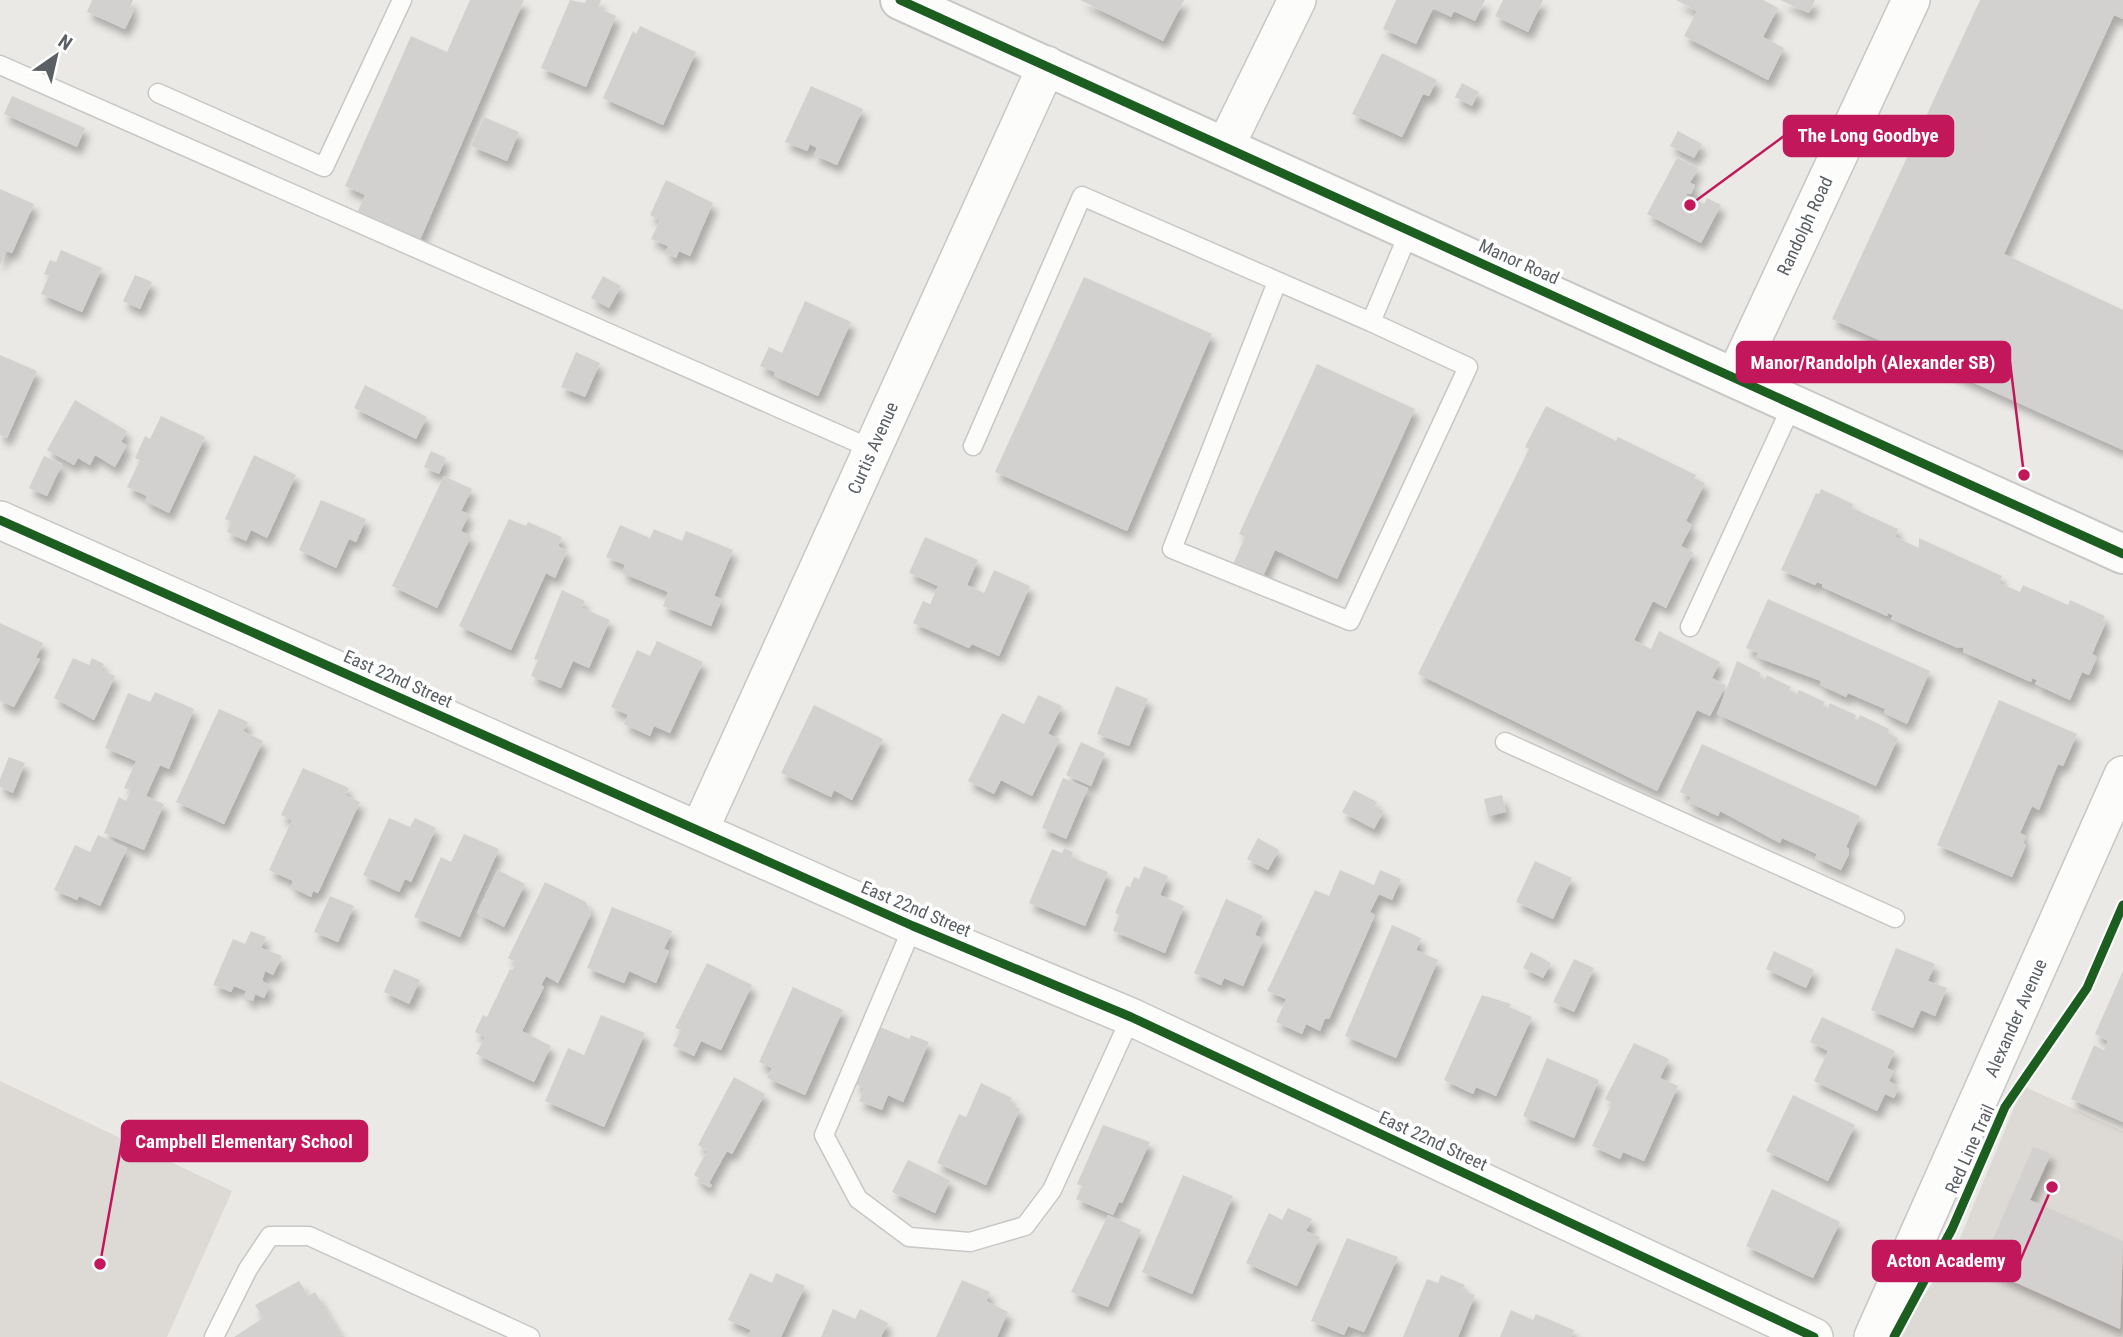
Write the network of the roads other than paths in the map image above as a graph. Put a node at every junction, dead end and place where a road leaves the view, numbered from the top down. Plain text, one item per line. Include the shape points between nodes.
1 (402, 0) edge
2 (900, 0) edge
3 (1297, 0) edge
4 (1911, 0) edge
5 (0, 65) edge
6 (1047, 65) junction
7 (158, 93) dead end
8 (1226, 147) junction
9 (1410, 230) junction
10 (1277, 282) junction
11 (1371, 322) junction
12 (1735, 377) junction
13 (1793, 404) junction
14 (973, 446) dead end
15 (872, 449) junction
16 (0, 520) edge
17 (2123, 554) edge
18 (1690, 627) dead end
19 (1505, 742) dead end
20 (2123, 775) edge
21 (699, 831) junction
22 (1895, 918) dead end
23 (913, 926) junction
24 (1131, 1017) junction
25 (214, 1337) edge
26 (530, 1337) edge
27 (1814, 1337) edge
28 (1874, 1337) edge

1 - 7 lane via 324,167
2 - 6 main road, Manor Road
3 - 8 street
4 - 12 street, Randolph Road
5 - 15 lane
6 - 8 main road, Manor Road
6 - 15 street, Curtis Avenue
8 - 9 main road, Manor Road
9 - 11 lane
9 - 12 main road, Manor Road
10 - 11 lane
10 - 11 lane via 1172,549 1350,621 1468,367
10 - 14 lane via 1082,196
12 - 13 main road, Manor Road
13 - 17 main road, Manor Road
13 - 18 lane
15 - 21 street, Curtis Avenue
16 - 21 street, East 22nd Street
19 - 22 lane
20 - 28 street, Alexander Avenue
21 - 23 street, East 22nd Street
23 - 24 street, East 22nd Street
23 - 24 lane via 824,1135 858,1199 909,1237 970,1242 1025,1226 1052,1190
24 - 27 street, East 22nd Street
25 - 26 lane via 248,1269 271,1236 309,1236

